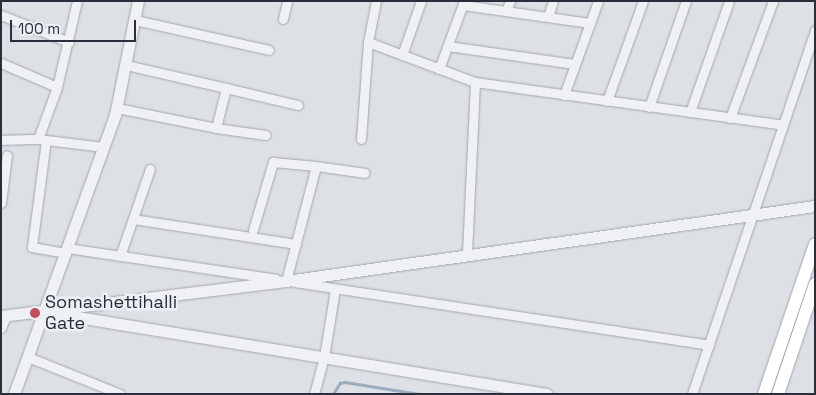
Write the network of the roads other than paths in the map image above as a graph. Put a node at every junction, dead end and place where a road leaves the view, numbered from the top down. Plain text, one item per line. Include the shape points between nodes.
1 (78, 1) edge
2 (138, 1) edge
3 (287, 1) edge
4 (376, 1) edge
5 (422, 1) edge
6 (510, 1) edge
7 (553, 1) edge
8 (598, 1) edge
9 (643, 1) edge
10 (686, 1) edge
11 (729, 1) edge
12 (773, 1) edge
13 (463, 3) edge
14 (506, 11) junction
15 (1, 15) edge
16 (548, 17) junction
17 (283, 19) dead end
18 (135, 20) junction
19 (590, 23) junction
20 (815, 30) edge
21 (69, 42) junction
22 (368, 42) junction
23 (448, 46) junction
24 (269, 50) dead end
25 (402, 55) junction
26 (1, 63) edge
27 (575, 64) junction
28 (126, 65) junction
29 (439, 69) junction
30 (476, 82) junction
31 (57, 87) junction
32 (226, 88) junction
33 (564, 95) junction
34 (607, 101) junction
35 (298, 105) dead end
36 (649, 107) junction
37 (117, 108) junction
38 (690, 112) junction
39 (730, 118) junction
40 (782, 125) junction
41 (216, 128) junction
42 (266, 136) dead end
43 (42, 139) junction
44 (361, 139) dead end
45 (1, 140) edge
46 (104, 147) junction
47 (7, 154) dead end
48 (316, 166) junction
49 (150, 169) dead end
50 (365, 173) dead end
51 (1, 203) edge
52 (815, 206) edge
53 (753, 214) junction
54 (133, 219) junction
55 (253, 230) dead end
56 (296, 244) junction
57 (815, 244) edge
58 (67, 250) junction
59 (467, 253) junction
60 (120, 256) junction
61 (286, 281) junction
62 (815, 284) edge
63 (335, 288) junction
64 (45, 312) junction
65 (4, 316) edge
66 (1, 328) edge
67 (709, 345) junction
68 (28, 357) junction
69 (324, 357) junction
70 (14, 394) edge
71 (120, 394) edge
72 (314, 394) edge
73 (546, 394) edge
74 (692, 394) edge
75 (764, 394) edge
76 (778, 394) edge

1 - 21 street
2 - 18 street
3 - 17 street
4 - 22 street
5 - 25 street
6 - 14 street
7 - 16 street
8 - 19 street
9 - 34 street
10 - 36 street
11 - 38 street
12 - 39 street
13 - 14 street
13 - 23 street
14 - 16 street
15 - 21 street
16 - 19 street
18 - 24 street
18 - 28 street
19 - 27 street
20 - 40 street
21 - 31 street
22 - 25 street
22 - 44 street
23 - 27 street
23 - 29 street
25 - 29 street
26 - 31 street
27 - 33 street
28 - 32 street
28 - 37 street
29 - 30 street
30 - 33 street
30 - 59 street
31 - 43 street
32 - 35 street
32 - 41 street
33 - 34 street
34 - 36 street
36 - 38 street
37 - 41 street
37 - 46 street
38 - 39 street
39 - 40 street
40 - 53 street
41 - 42 street
43 - 45 street
43 - 46 street
43 - 58 street via 32,247
46 - 58 street
47 - 51 street
48 - 50 street
48 - 55 street via 273,162
48 - 56 street
49 - 54 street
52 - 53 street
53 - 59 street
53 - 67 street
54 - 56 street
54 - 60 street
56 - 61 street
57 - 75 main road
58 - 60 street
58 - 64 street
59 - 61 street
60 - 61 street
61 - 63 street
61 - 64 street
62 - 76 main road
63 - 67 street
63 - 69 street
64 - 65 street
64 - 68 street
64 - 69 street
65 - 66 street
67 - 74 street
68 - 70 street
68 - 71 street
69 - 72 street
69 - 73 street

